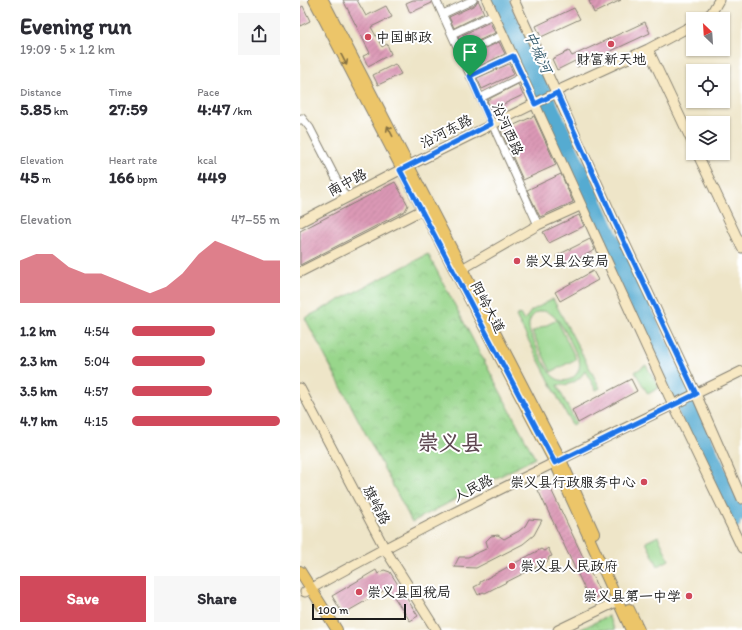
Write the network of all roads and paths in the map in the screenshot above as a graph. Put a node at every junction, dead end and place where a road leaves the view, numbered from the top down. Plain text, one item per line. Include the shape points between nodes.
1 (314, 0) edge
2 (323, 0) edge
3 (436, 0) edge
4 (473, 0) edge
5 (487, 0) edge
6 (514, 0) edge
7 (719, 0) edge
8 (710, 12) edge
9 (443, 14) junction
10 (494, 14) junction
11 (686, 30) edge
12 (452, 34) junction
13 (503, 35) junction
14 (648, 49) junction
15 (461, 54) junction
16 (513, 56) junction
17 (470, 76) junction
18 (522, 77) junction
19 (554, 94) junction
20 (480, 98) junction
21 (537, 103) junction
22 (300, 120) edge
23 (491, 124) junction
24 (686, 129) edge
25 (700, 160) edge
26 (404, 168) junction
27 (346, 198) junction
28 (580, 206) junction
29 (422, 210) junction
30 (300, 222) edge
31 (538, 225) junction
32 (742, 248) edge
33 (462, 269) junction
34 (300, 272) edge
35 (742, 371) edge
36 (300, 388) edge
37 (693, 396) junction
38 (675, 404) junction
39 (558, 461) junction
40 (742, 498) edge
41 (742, 548) edge
42 (385, 549) junction
43 (300, 571) edge
44 (305, 588) edge
45 (618, 601) junction
46 (329, 630) edge
47 (337, 630) edge
48 (436, 630) edge
49 (558, 630) edge
50 (631, 630) edge
51 (639, 630) edge

1 -> 26 main road, 阳岭大道
26 -> 2 main road, 阳岭大道
3 - 9 street, 沿河西路
4 - 9 street
5 - 10 street
6 - 19 street
7 - 8 street
9 - 12 street, 沿河西路
10 - 12 street
10 - 13 street
11 - 14 street, 沿河东路
12 - 15 street, 沿河西路
13 - 15 street
13 - 16 street
14 - 19 street, 沿河东路
14 - 24 street
15 - 17 street, 沿河西路
16 - 17 street
16 - 18 street
17 - 20 street, 沿河西路
18 - 20 street
18 - 21 street
19 - 21 street, 沿河东路
19 - 37 street
20 - 23 street, 沿河西路
21 - 23 street, 沿河东路
21 - 28 street
22 - 27 street via 302,118 310,128
23 - 26 street, 沿河东路
23 - 31 street, 沿河西路
25 - 32 street
26 - 27 street, 南中路
26 - 29 main road, 阳岭大道
26 - 33 main road, 阳岭大道
27 - 30 street, 南中路
28 - 31 street
28 - 38 street
29 - 34 street
29 - 39 main road, 阳岭大道
31 - 33 street
33 - 39 main road, 阳岭大道
35 - 37 street, 人民路
36 - 42 street, 旗岭路
37 - 38 street, 人民路
37 - 40 street
38 - 39 street, 人民路
38 - 41 street
39 - 42 street, 人民路
39 - 45 main road, 阳岭大道
39 - 51 main road, 阳岭大道
42 - 44 street, 人民路
42 - 48 street, 旗岭路
43 - 44 main road
44 - 46 main road
44 - 47 main road
45 - 49 street
45 - 50 main road, 阳岭大道

